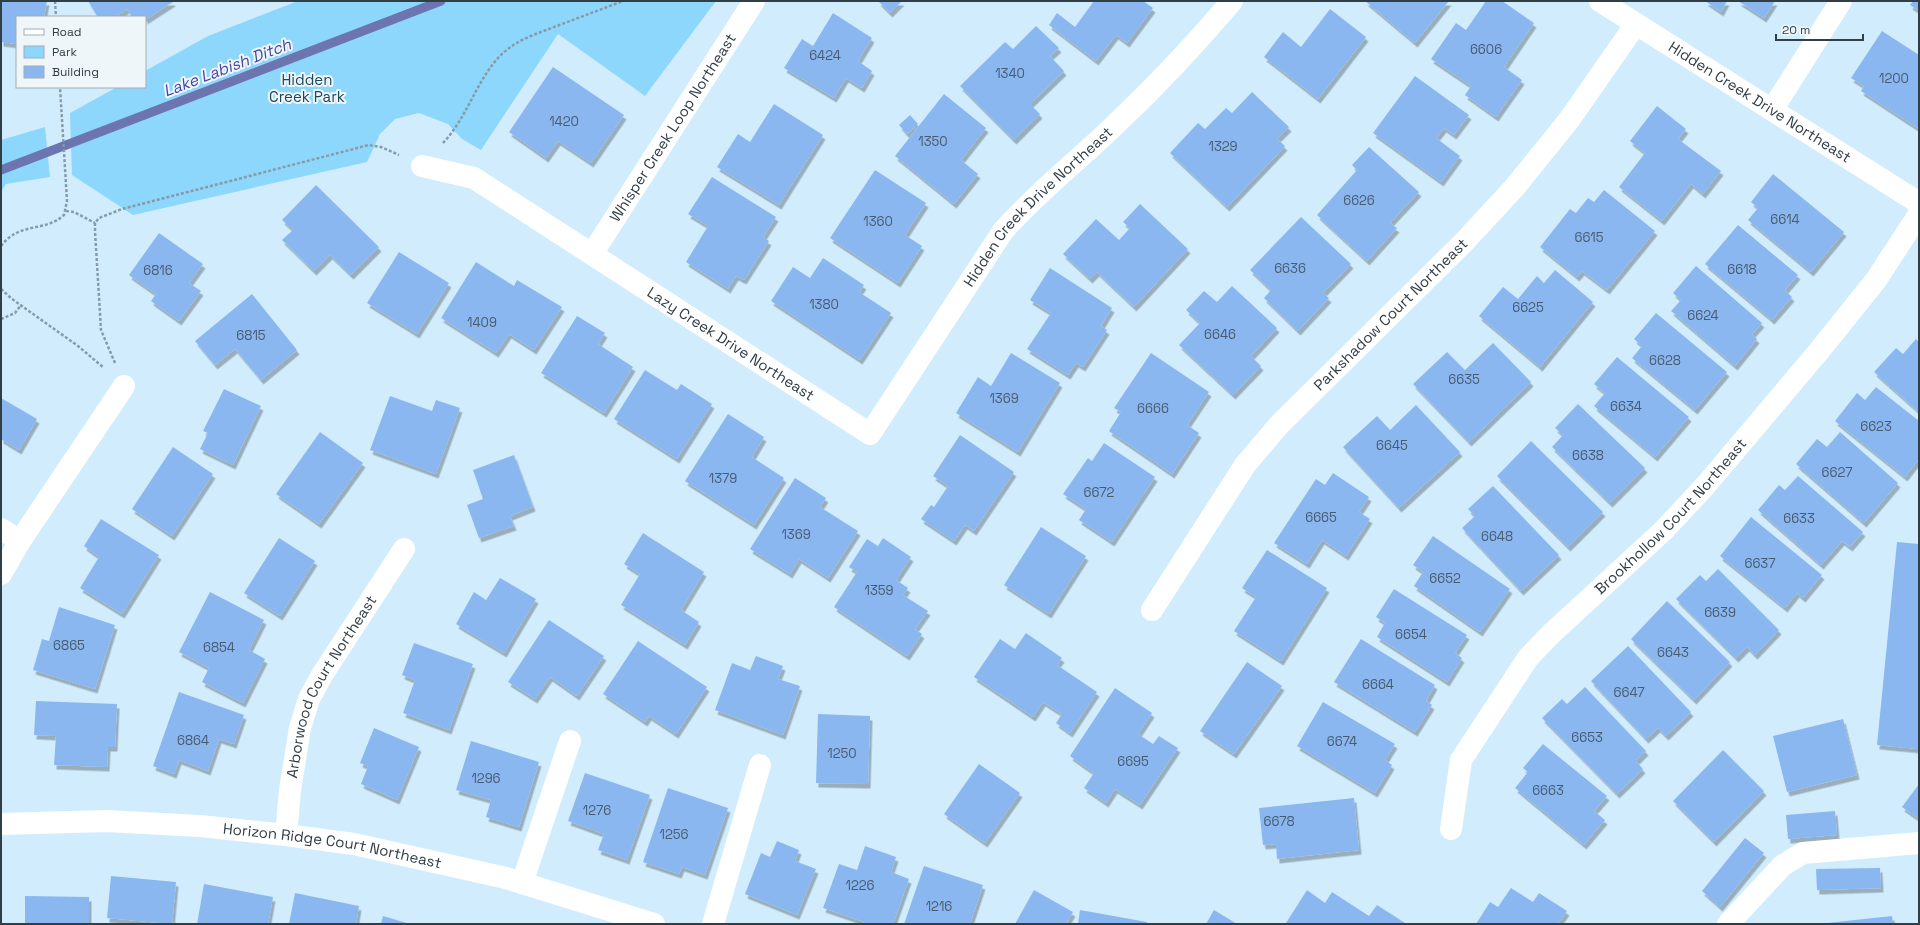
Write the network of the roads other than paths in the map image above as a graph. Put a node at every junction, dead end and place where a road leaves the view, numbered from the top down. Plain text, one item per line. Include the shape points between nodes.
1 (754, 1) edge
2 (1232, 1) edge
3 (1600, 1) edge
4 (1841, 1) edge
5 (1636, 24) junction
6 (1772, 110) junction
7 (422, 166) road end
8 (1919, 203) edge
9 (1919, 214) edge
10 (592, 254) junction
11 (124, 386) road end
12 (870, 434) joint
13 (1, 529) edge
14 (20, 541) junction
15 (404, 549) dead end
16 (1, 574) edge
17 (1152, 610) dead end
18 (570, 741) dead end
19 (760, 765) dead end
20 (1, 824) edge
21 (1451, 829) dead end
22 (286, 835) junction
23 (1919, 842) edge
24 (522, 883) junction
25 (654, 924) edge
26 (713, 924) edge
27 (1728, 924) edge

1 - 10 street, Whisper Creek Loop Northeast
2 - 12 street, Hidden Creek Drive Northeast via 1196,44 1122,119 1024,207 1003,231
3 - 5 street, Hidden Creek Drive Northeast
4 - 6 street
5 - 6 street, Hidden Creek Drive Northeast
5 - 17 street, Parkshadow Court Northeast via 1569,120 1514,188 1464,242 1279,425 1245,465
6 - 8 street, Hidden Creek Drive Northeast
7 - 10 street, Lazy Creek Drive Northeast via 474,178
9 - 21 street, Brookhollow Court Northeast via 1876,280 1819,352 1705,486 1664,530 1528,658 1461,760
10 - 12 street, Lazy Creek Drive Northeast
11 - 14 street
13 - 14 street
14 - 16 street
15 - 22 street, Arborwood Court Northeast via 322,674 309,699 300,728 292,775
18 - 24 street
19 - 26 street
20 - 22 street, Horizon Ridge Court Northeast via 106,821 200,826
22 - 24 street, Horizon Ridge Court Northeast via 354,844
23 - 27 street via 1803,853 1783,865
24 - 25 street, Horizon Ridge Court Northeast

